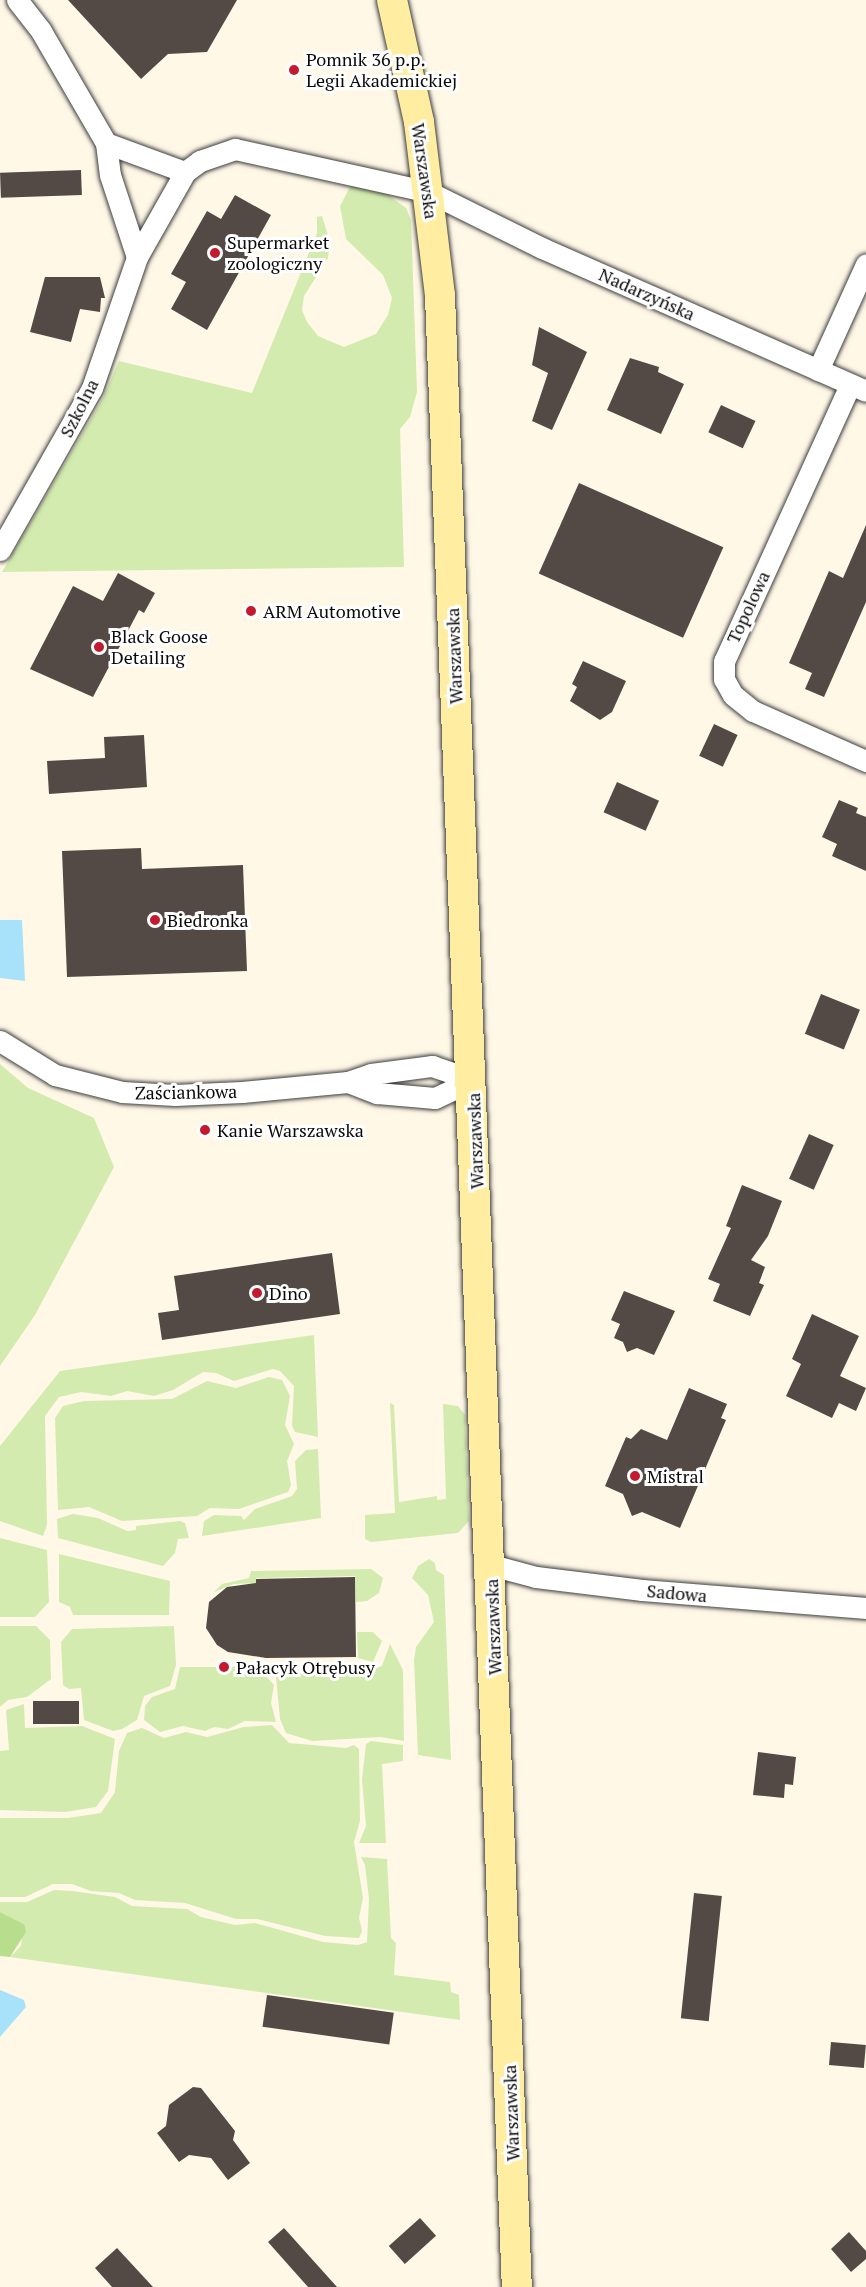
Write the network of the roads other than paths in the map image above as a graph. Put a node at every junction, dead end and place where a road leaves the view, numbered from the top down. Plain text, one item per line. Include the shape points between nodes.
1 (17, 0) edge
2 (392, 0) edge
3 (106, 143) junction
4 (185, 172) junction
5 (429, 192) junction
6 (137, 257) junction
7 (866, 264) edge
8 (818, 370) junction
9 (858, 388) edge
10 (0, 550) edge
11 (866, 761) edge
12 (0, 1041) edge
13 (473, 1080) junction
14 (348, 1082) junction
15 (491, 1564) junction
16 (866, 1608) edge
17 (517, 2287) edge

1 - 3 street via 40,31
2 - 5 main road, Warszawska via 405,46
3 - 4 street
3 - 6 street via 110,175
4 - 5 street via 200,161 235,149
4 - 6 street, Szkolna
5 - 8 street, Nadarzyńska via 542,248
5 - 13 main road, Warszawska via 440,296
6 - 10 street, Szkolna via 92,388
7 - 8 street
8 - 9 street, Nadarzyńska
9 - 11 street, Topolowa via 724,661 724,679 733,695 753,711
12 - 14 street, Zaściankowa via 55,1075 122,1092 175,1095
13 - 14 street, Zaściankowa via 432,1066 371,1074
13 - 14 street, Zaściankowa via 435,1098 377,1093
13 - 15 main road, Warszawska
15 - 16 street, Sadowa via 536,1577 607,1586
15 - 17 main road, Warszawska

